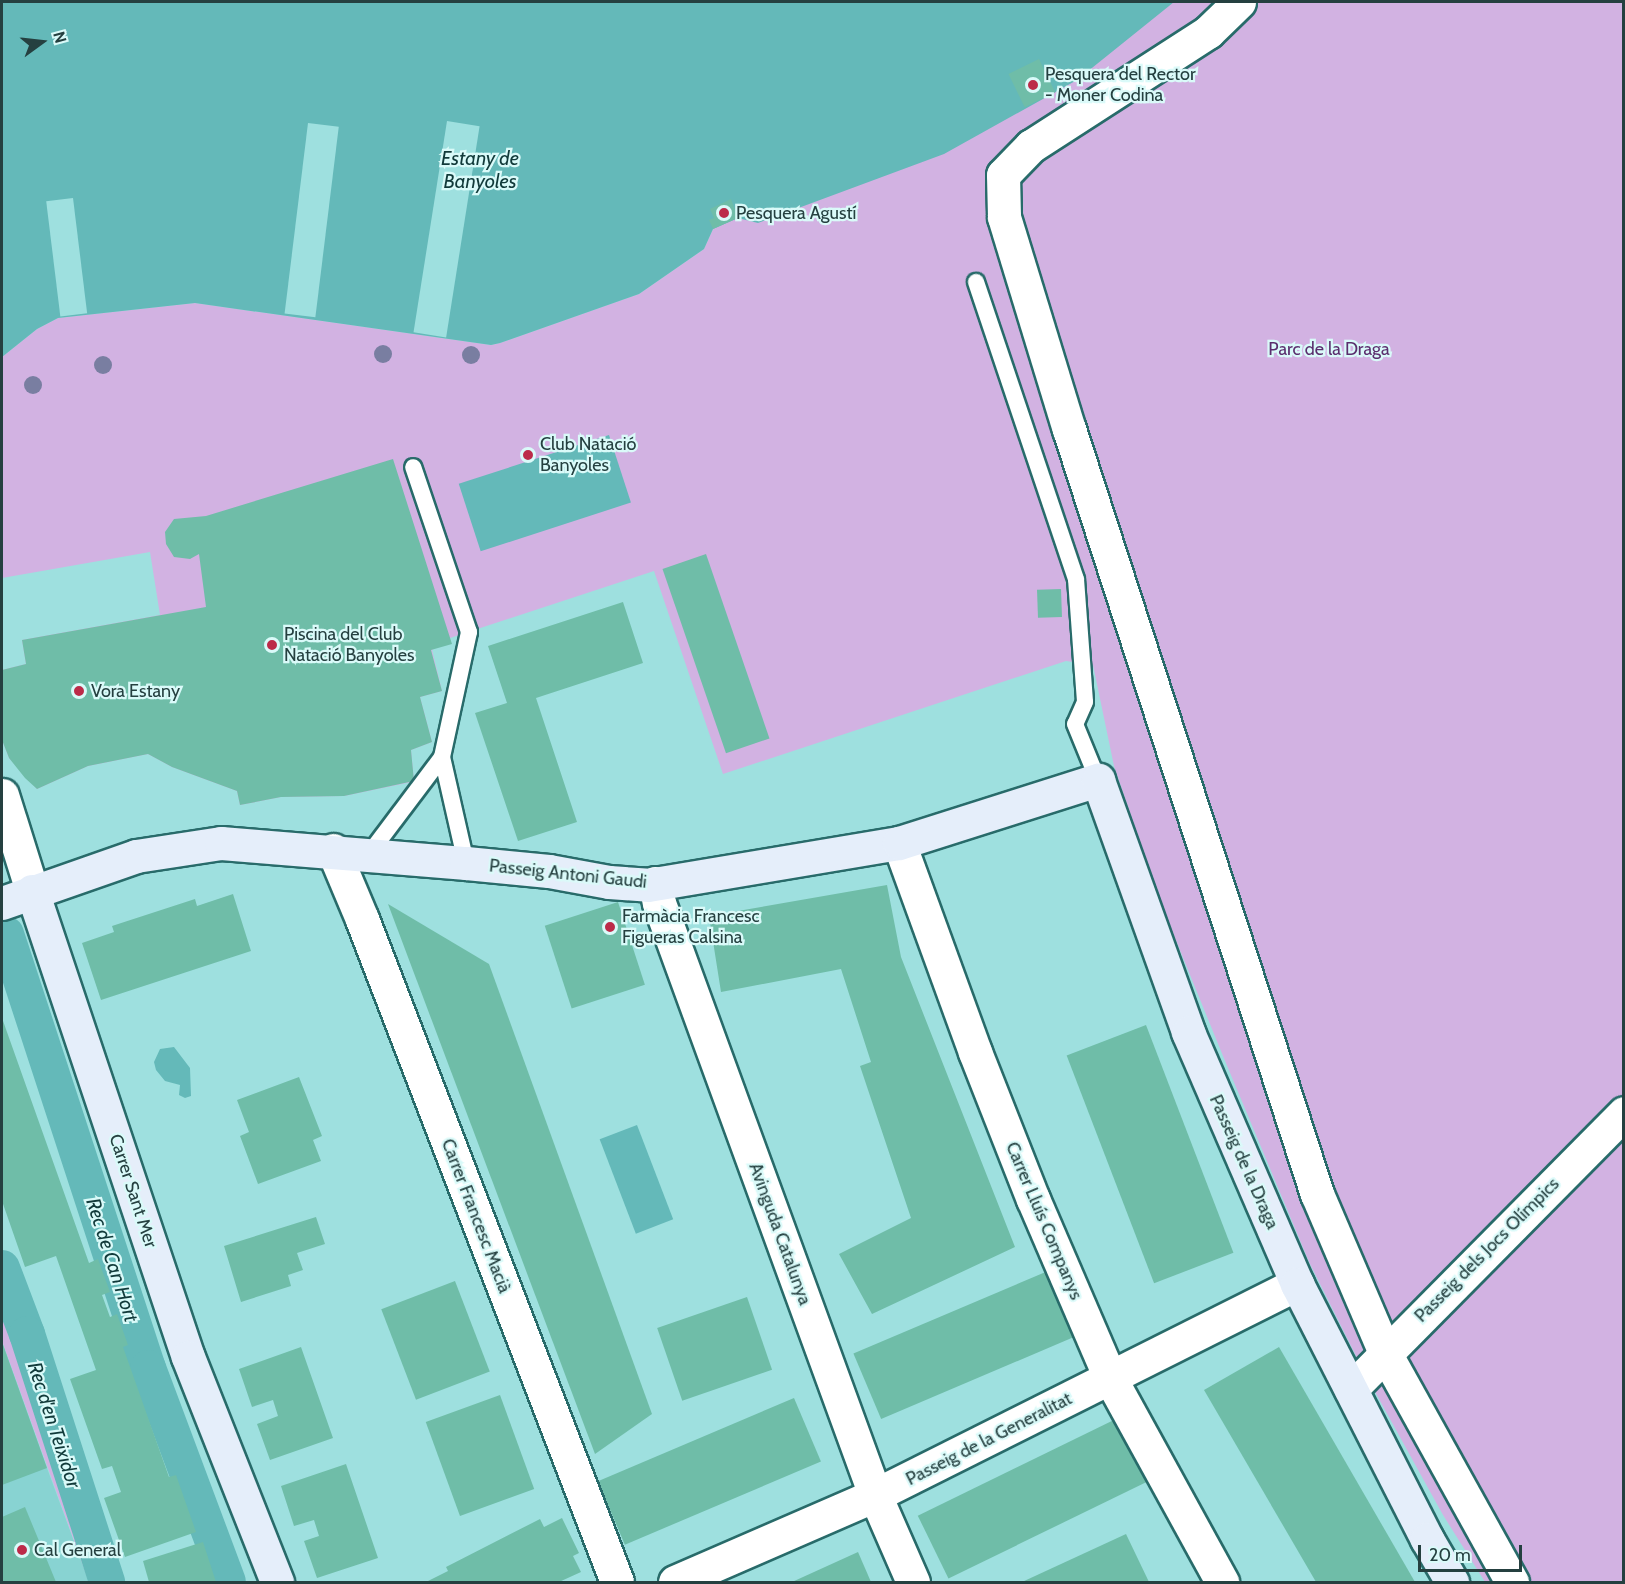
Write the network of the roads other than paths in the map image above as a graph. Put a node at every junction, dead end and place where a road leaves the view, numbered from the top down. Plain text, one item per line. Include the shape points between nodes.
1 (1239, 2) edge
2 (976, 282) dead end
3 (413, 467) dead end
4 (442, 757) junction
5 (1098, 780) junction
6 (2, 795) edge
7 (899, 843) junction
8 (333, 850) junction
9 (369, 854) junction
10 (466, 863) junction
11 (655, 883) junction
12 (32, 891) junction
13 (2, 903) edge
14 (1623, 1113) edge
15 (1298, 1284) junction
16 (1385, 1353) junction
17 (1110, 1378) junction
18 (1351, 1389) junction
19 (875, 1496) junction
20 (277, 1582) edge
21 (617, 1582) edge
22 (675, 1582) edge
23 (913, 1582) edge
24 (1222, 1582) edge
25 (1452, 1582) edge
26 (1512, 1582) edge

1 - 16 street via 1208,32 1031,146 1003,176 1004,217 1317,1194
2 - 5 lane, Passeig de la Draga via 1076,579 1085,702 1076,724
3 - 4 lane via 469,632
4 - 9 lane
4 - 10 lane
5 - 7 street, Passeig Antoni Gaudi
5 - 15 street, Passeig de la Draga via 1188,1032
6 - 12 street, Carrer Sant Mer
7 - 11 street, Passeig Antoni Gaudi
7 - 17 street, Carrer Lluís Companys via 975,1052
8 - 9 street, Passeig Antoni Gaudi
8 - 12 street, Passeig Antoni Gaudi via 221,843 136,856
8 - 21 street, Carrer Francesc Macià
9 - 10 street, Passeig Antoni Gaudi
10 - 11 street, Passeig Antoni Gaudi via 549,871 609,882
11 - 19 street, Avinguda Catalunya
12 - 13 street, Passeig Antoni Gaudi
12 - 20 street, Carrer Sant Mer via 188,1357
14 - 16 street, Passeig dels Jocs Olímpics
15 - 17 street, Passeig de la Generalitat
15 - 18 street, Passeig de la Draga
16 - 18 street, Passeig dels Jocs Olímpics
16 - 26 street
17 - 19 street, Passeig de la Generalitat
17 - 24 street, Carrer Lluís Companys
18 - 25 street, Passeig de la Draga
19 - 22 street, Passeig de la Generalitat
19 - 23 street, Avinguda Catalunya

